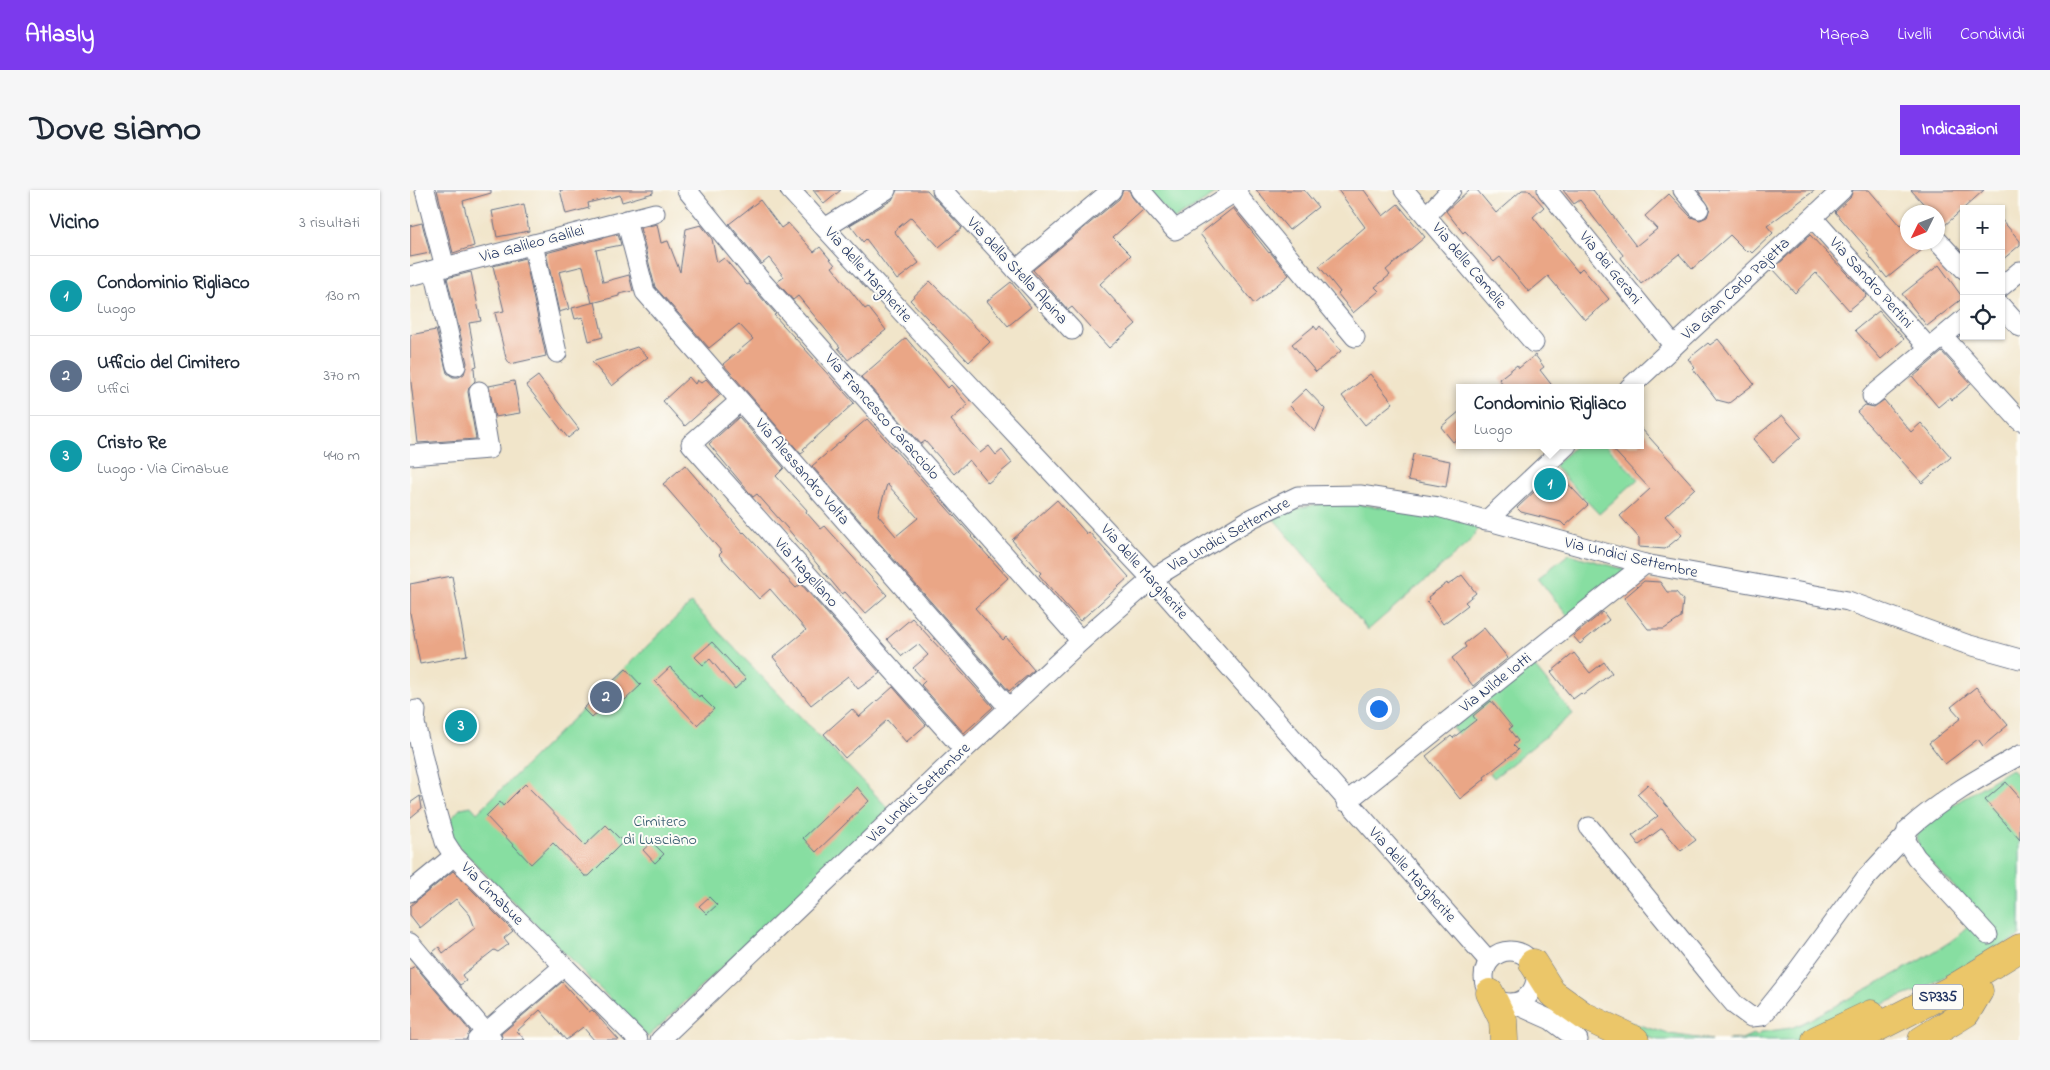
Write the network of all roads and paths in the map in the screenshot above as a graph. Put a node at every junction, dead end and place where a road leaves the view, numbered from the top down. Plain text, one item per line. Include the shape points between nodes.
1 (424, 190) edge
2 (688, 190) edge
3 (790, 190) edge
4 (886, 190) edge
5 (942, 190) edge
6 (1112, 190) edge
7 (1140, 190) edge
8 (1404, 190) edge
9 (1451, 190) edge
10 (1547, 190) edge
11 (1555, 190) edge
12 (1683, 190) edge
13 (1842, 190) edge
14 (1235, 191) edge
15 (1562, 209) junction
16 (1700, 209) dead end
17 (655, 212) dead end
18 (1426, 216) junction
19 (1813, 218) junction
20 (626, 220) junction
21 (825, 228) junction
22 (533, 244) junction
23 (1945, 249) edge
24 (1960, 265) edge
25 (440, 269) junction
26 (1016, 270) junction
27 (2020, 272) edge
28 (410, 276) edge
29 (2005, 284) edge
30 (2005, 310) edge
31 (1960, 322) edge
32 (2020, 327) edge
33 (1072, 330) dead end
34 (1355, 337) dead end
35 (1534, 343) dead end
36 (1950, 344) dead end
37 (1674, 346) junction
38 (1929, 348) junction
39 (557, 353) dead end
40 (456, 366) dead end
41 (1633, 384) edge
42 (479, 391) dead end
43 (1872, 396) dead end
44 (740, 401) junction
45 (2020, 420) edge
46 (1563, 449) edge
47 (410, 455) edge
48 (1486, 521) junction
49 (1645, 564) junction
50 (1152, 579) junction
51 (1081, 641) junction
52 (2020, 659) edge
53 (412, 707) edge
54 (1009, 708) junction
55 (964, 750) junction
56 (2020, 755) edge
57 (1346, 802) junction
58 (1589, 828) dead end
59 (1906, 834) junction
60 (454, 856) junction
61 (410, 892) edge
62 (1988, 935) dead end
63 (410, 943) edge
64 (2020, 948) edge
65 (1489, 961) junction
66 (564, 966) junction
67 (2020, 967) edge
68 (1533, 976) junction
69 (1949, 991) junction
70 (1980, 991) junction
71 (1502, 998) junction
72 (1552, 1020) junction
73 (485, 1038) edge
74 (638, 1040) edge
75 (660, 1040) edge
76 (1504, 1040) edge
77 (1578, 1040) edge
78 (1635, 1040) edge
79 (1816, 1040) edge
80 (1853, 1040) edge
81 (1888, 1040) edge
82 (1922, 1040) edge

1 - 25 street
2 - 51 street, Via Francesco Caracciolo via 758,277
3 - 21 street, Via delle Margherite
4 - 21 street
5 - 26 street, Via della Stella Alpina
6 - 26 street
7 - 14 street via 1175,230
8 - 18 street, Via delle Camelie
9 - 18 street
10 - 15 street, Via dei Gerani
11 - 15 street
12 - 16 street
13 - 19 street, Via Gian Carlo Pajetta
14 - 34 street
15 - 37 street, Via dei Gerani
17 - 20 street, Via Galileo Galilei
18 - 35 street, Via delle Camelie
19 - 37 street, Via Gian Carlo Pajetta
19 - 38 street, Via Sandro Pertini
20 - 22 street, Via Galileo Galilei
20 - 44 street, Via Alessandro Volta via 645,292
21 - 50 street, Via delle Margherite
22 - 25 street, Via Galileo Galilei
22 - 39 street
23 - 24 street
25 - 28 street, Via Galileo Galilei
25 - 40 street
26 - 33 street, Via della Stella Alpina
27 - 29 street
30 - 32 street
31 - 38 street
36 - 45 street
37 - 41 street, Via Gian Carlo Pajetta
38 - 43 street
42 - 47 street via 489,449
44 - 54 street, Via Alessandro Volta
44 - 55 street, Via Magellano via 691,444
46 - 48 street
48 - 49 street, Via Undici Settembre
48 - 50 street, Via Undici Settembre via 1438,507 1360,495 1298,496 1252,518
49 - 52 street, Via Undici Settembre via 1848,600 1966,644
49 - 57 street, Via Nilde Iotti
50 - 51 street, Via Undici Settembre
50 - 57 street, Via delle Margherite
51 - 54 street, Via Undici Settembre
53 - 60 street, Via Cimabue via 430,789 445,842
54 - 55 street, Via Undici Settembre
55 - 75 street, Via Undici Settembre
56 - 59 street via 1966,784 1932,808
57 - 65 street, Via delle Margherite
58 - 59 street via 1736,1006 1751,1017 1762,1016 1865,879
59 - 62 street via 1906,841 1916,857
60 - 61 street
60 - 66 street, Via Cimabue
63 - 73 street
64 - 69 highway, SP335
65 - 68 street via 1495,955 1512,950 1528,957
65 - 71 street via 1485,969 1486,986
66 - 73 street
66 - 74 street, Via Cimabue
67 - 70 highway, SP335
68 - 71 street via 1529,995
68 - 72 street
68 - 78 highway via 1584,1016
69 - 79 highway via 1880,1009
69 - 80 highway, SP335
70 - 81 highway, SP335
70 - 82 highway via 1966,1013
71 - 72 street
71 - 76 highway
72 - 77 street

